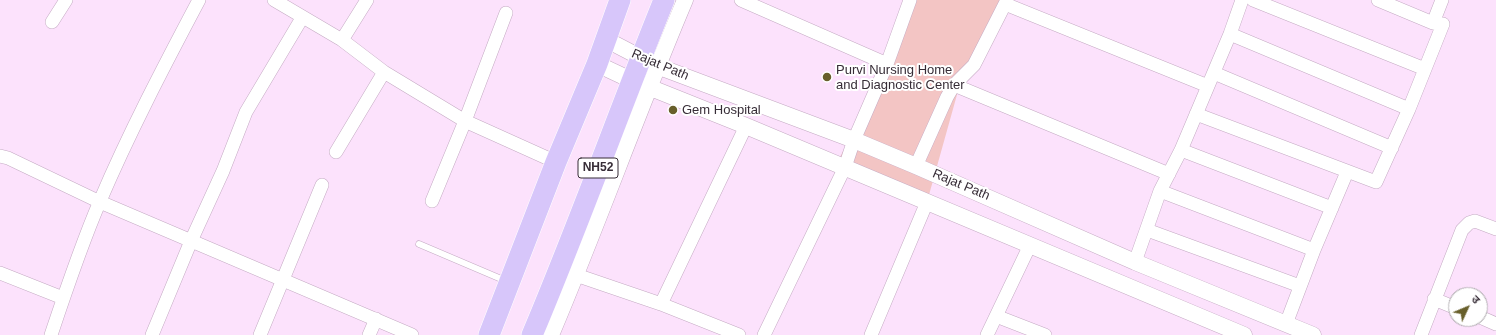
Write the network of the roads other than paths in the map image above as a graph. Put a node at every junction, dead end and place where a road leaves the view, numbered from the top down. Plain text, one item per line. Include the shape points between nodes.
1 (66, 0) edge
2 (199, 0) edge
3 (274, 0) edge
4 (367, 0) edge
5 (620, 0) edge
6 (664, 0) edge
7 (685, 0) edge
8 (741, 0) edge
9 (910, 0) edge
10 (1242, 0) edge
11 (1253, 0) edge
12 (1378, 0) edge
13 (1442, 0) edge
14 (1006, 2) edge
15 (506, 14) dead end
16 (302, 18) junction
17 (52, 22) dead end
18 (1433, 23) junction
19 (1230, 34) junction
20 (342, 40) junction
21 (606, 40) junction
22 (649, 62) junction
23 (597, 64) junction
24 (887, 64) junction
25 (1425, 69) junction
26 (384, 72) junction
27 (1214, 73) junction
28 (640, 83) junction
29 (954, 85) junction
30 (1208, 86) junction
31 (1409, 109) junction
32 (1196, 114) junction
33 (465, 122) junction
34 (746, 126) junction
35 (854, 140) junction
36 (1392, 148) junction
37 (1181, 150) junction
38 (336, 152) dead end
39 (0, 156) edge
40 (556, 162) junction
41 (916, 166) junction
42 (845, 168) junction
43 (1347, 172) junction
44 (1169, 174) junction
45 (322, 185) dead end
46 (1160, 191) junction
47 (432, 201) dead end
48 (100, 202) junction
49 (927, 202) junction
50 (1332, 208) junction
51 (1495, 226) edge
52 (1147, 230) junction
53 (191, 241) junction
54 (419, 244) dead end
55 (1030, 245) junction
56 (1314, 250) junction
57 (1135, 262) junction
58 (0, 273) edge
59 (576, 275) junction
60 (282, 280) junction
61 (510, 282) junction
62 (1300, 286) junction
63 (63, 298) junction
64 (1434, 299) junction
65 (661, 304) junction
66 (1448, 305) edge
67 (996, 316) junction
68 (376, 319) junction
69 (1286, 324) junction
70 (51, 335) edge
71 (152, 335) edge
72 (260, 335) edge
73 (369, 335) edge
74 (412, 335) edge
75 (489, 335) edge
76 (532, 335) edge
77 (551, 335) edge
78 (739, 335) edge
79 (764, 335) edge
80 (871, 335) edge
81 (986, 335) edge
82 (1045, 335) edge
83 (1244, 335) edge
84 (1312, 335) edge
85 (1421, 335) edge

1 - 17 street
2 - 48 street via 149,97
3 - 16 street
4 - 20 street
5 - 21 highway, NH52
6 - 22 highway, NH52
7 - 22 street
8 - 24 street
9 - 24 street
10 - 19 street
11 - 25 street
12 - 18 street
13 - 18 street
14 - 29 street via 974,65
14 - 30 street
15 - 33 street
16 - 20 street
16 - 53 street via 246,112
18 - 25 street via 1443,24
19 - 27 street
19 - 31 street
20 - 26 street
21 - 22 street, Rajat Path
21 - 23 highway, NH52
22 - 28 highway, NH52
22 - 35 street, Rajat Path
23 - 28 street, Rajat Path
23 - 40 highway, NH52
24 - 35 street
25 - 31 street
26 - 33 street
26 - 38 street
27 - 30 street
27 - 36 street
28 - 34 street, Rajat Path
28 - 59 street
28 - 76 highway, NH52
29 - 41 street
29 - 44 street
30 - 32 street
31 - 36 street
32 - 37 street
32 - 43 street
33 - 40 street
33 - 47 street
34 - 42 street, Rajat Path
34 - 65 street
35 - 41 street, Rajat Path
35 - 42 street
36 - 43 street via 1376,182
37 - 44 street
37 - 50 street
39 - 48 street
40 - 61 highway, NH52
41 - 57 street, Rajat Path
42 - 49 street, Rajat Path
42 - 79 street
43 - 50 street
44 - 46 street
45 - 60 street
46 - 52 street
46 - 56 street
48 - 53 street
48 - 63 street
49 - 55 street, Rajat Path
49 - 80 street
50 - 56 street
51 - 64 street via 1475,221 1462,230
52 - 57 street
52 - 62 street
53 - 60 street
53 - 71 street
54 - 61 lane
55 - 67 street
55 - 83 street, Rajat Path
56 - 62 street
57 - 69 street, Rajat Path
58 - 63 street
59 - 65 street
59 - 77 street
60 - 68 street
60 - 72 street
61 - 75 highway, NH52
62 - 69 street
63 - 70 street
64 - 66 street
64 - 85 street
65 - 78 street
67 - 81 street
67 - 82 street
68 - 73 street
68 - 74 street
69 - 84 street, Rajat Path

